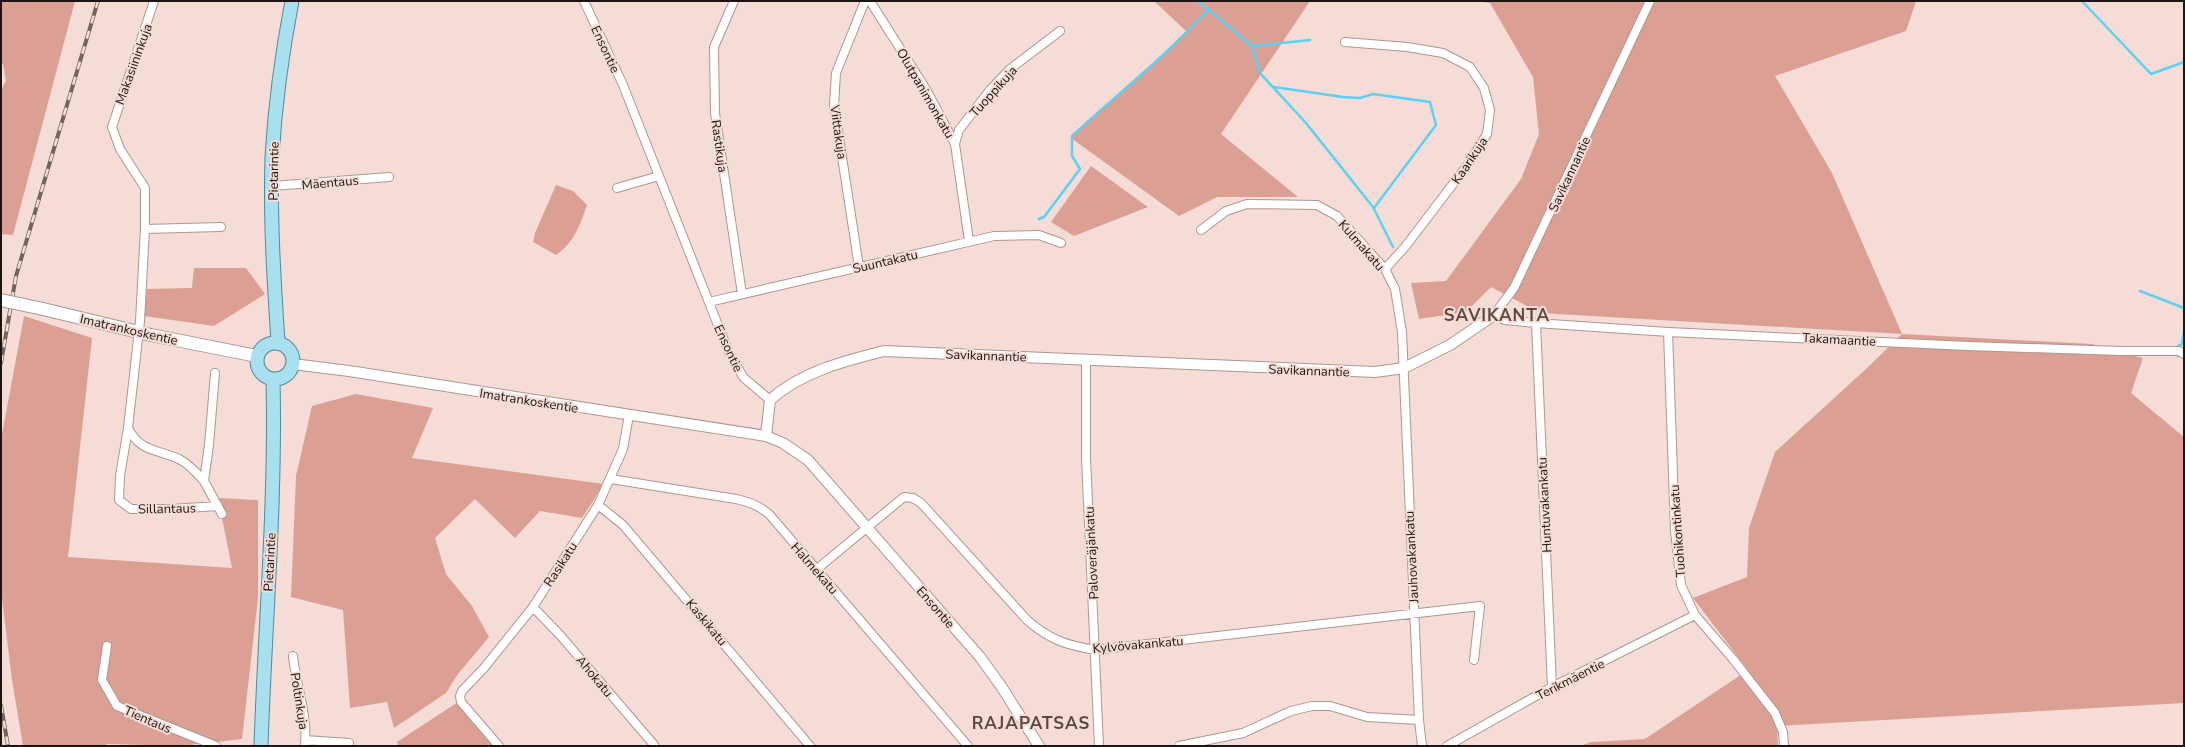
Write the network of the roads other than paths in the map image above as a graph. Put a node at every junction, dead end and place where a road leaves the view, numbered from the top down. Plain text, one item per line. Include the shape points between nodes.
1 (154, 1) edge
2 (292, 1) edge
3 (584, 1) edge
4 (734, 1) edge
5 (865, 1) edge
6 (870, 1) edge
7 (1650, 1) edge
8 (1060, 32) dead end
9 (1345, 42) dead end
10 (112, 127) joint
11 (955, 144) junction
12 (659, 176) junction
13 (388, 177) dead end
14 (272, 186) junction
15 (618, 188) dead end
16 (221, 227) dead end
17 (146, 230) junction
18 (1201, 230) dead end
19 (969, 241) junction
20 (1061, 243) dead end
21 (859, 267) junction
22 (1385, 270) junction
23 (742, 294) junction
24 (1, 300) edge
25 (709, 302) junction
26 (1494, 315) junction
27 (1536, 323) junction
28 (139, 332) junction
29 (1668, 332) junction
30 (278, 342) junction
31 (2184, 354) edge
32 (257, 356) junction
33 (1086, 359) junction
34 (293, 364) junction
35 (1404, 368) junction
36 (215, 374) dead end
37 (273, 379) junction
38 (770, 400) junction
39 (629, 415) junction
40 (128, 428) junction
41 (766, 436) junction
42 (611, 479) junction
43 (204, 481) junction
44 (598, 505) junction
45 (218, 506) junction
46 (222, 514) dead end
47 (868, 529) junction
48 (817, 569) junction
49 (532, 607) junction
50 (1415, 612) junction
51 (1695, 615) junction
52 (107, 646) dead end
53 (1095, 650) junction
54 (293, 656) dead end
55 (1474, 660) dead end
56 (1552, 687) junction
57 (1419, 720) junction
58 (305, 743) edge
59 (349, 743) dead end
60 (216, 746) edge
61 (261, 746) edge
62 (499, 746) edge
63 (655, 746) edge
64 (810, 746) edge
65 (968, 746) edge
66 (1039, 746) edge
67 (1099, 746) edge
68 (1179, 746) edge
69 (1422, 746) edge
70 (1447, 746) edge
71 (1784, 746) edge

1 - 10 street, Makasiininkuja
2 - 14 main road, Pietarintie via 279,81
3 - 12 street, Ensontie
4 - 23 street, Rastikuja via 714,47 715,113
5 - 21 street, Viittakuja via 836,73 834,105
6 - 11 street, Olutpanimonkatu via 927,91
7 - 26 street, Savikannantie via 1517,282
8 - 11 street, Tuoppikuja via 1010,69 990,90 960,130
9 - 22 street, Kaarikuja via 1444,53 1470,67 1484,88 1490,110 1487,134 1469,163
10 - 17 street, Sillantaus via 120,149 145,188
11 - 19 street, Olutpanimonkatu
12 - 15 street
12 - 25 street, Ensontie
13 - 14 street, Mäentaus
14 - 30 main road, Pietarintie
16 - 17 street
17 - 28 street, Sillantaus
18 - 22 street, Kulmakatu via 1226,211 1247,204 1317,205 1337,216
19 - 20 street, Suuntakatu via 1039,234
19 - 21 street, Suuntakatu
21 - 23 street, Suuntakatu
22 - 35 street, Kulmakatu via 1395,289
23 - 25 street, Suuntakatu
24 - 28 main road, Imatrankoskentie, bridge
25 - 38 street, Ensontie via 735,365 744,378
26 - 27 street, Takamaantie via 1504,320
26 - 35 street, Savikannantie via 1450,345
27 - 29 street, Takamaantie
27 - 56 street, Huntuvakankatu
28 - 32 main road, Imatrankoskentie
28 - 40 street, Sillantaus
29 - 31 street, Takamaantie via 1968,346 2179,351
29 - 51 street, Tuohikontinkatu via 1675,531 1681,585
30 - 32 main road via 262,347
30 - 34 main road via 288,348
32 - 37 main road via 260,371
33 - 35 street, Savikannantie via 1375,372
33 - 38 street, Savikannantie via 884,352 843,361 802,378 780,390
33 - 53 street, Paloveräjänkatu via 1086,458
34 - 37 main road via 286,375
34 - 39 street, Imatrankoskentie
35 - 50 street, Jauhovakankatu
36 - 43 street via 210,445
37 - 61 main road, Pietarintie via 274,484
38 - 41 street
39 - 41 street, Imatrankoskentie
39 - 42 street, Rasikatu via 623,449
40 - 43 street, Sillantaus via 140,445 179,459
40 - 45 street, Sillantaus via 120,476 119,500 124,505 130,509
41 - 47 street, Ensontie via 793,449 808,460
42 - 44 street, Rasikatu
42 - 48 street, Halmekatu via 752,502 769,514
43 - 45 street, Sillantaus
44 - 49 street, Rasikatu
44 - 64 street, Kaskikatu via 611,513 634,537
45 - 46 street, Sillantaus
47 - 48 street, Kylvövakankatu
47 - 53 street, Kylvövakankatu via 904,497 913,498 921,503 1027,620 1046,636
47 - 66 street, Ensontie via 980,657
48 - 65 street, Halmekatu
49 - 62 street, Rasikatu via 460,696 461,702
49 - 63 street, Ahokatu via 560,634
50 - 53 street, Kylvövakankatu
50 - 55 street, Kylvövakankatu via 1480,606
50 - 57 street, Jauhovakankatu
51 - 56 street, Terikmäentie
51 - 71 street, Tuohikontinkatu via 1734,659 1775,713 1783,732
52 - 60 street, Tientaus via 102,680 117,706
53 - 67 street, Paloveräjänkatu
54 - 58 street, Poltinkuja via 302,704
56 - 70 street, Terikmäentie
57 - 68 street via 1367,717 1330,706 1312,706 1291,711 1243,733
57 - 69 street, Jauhovakankatu
58 - 59 street

